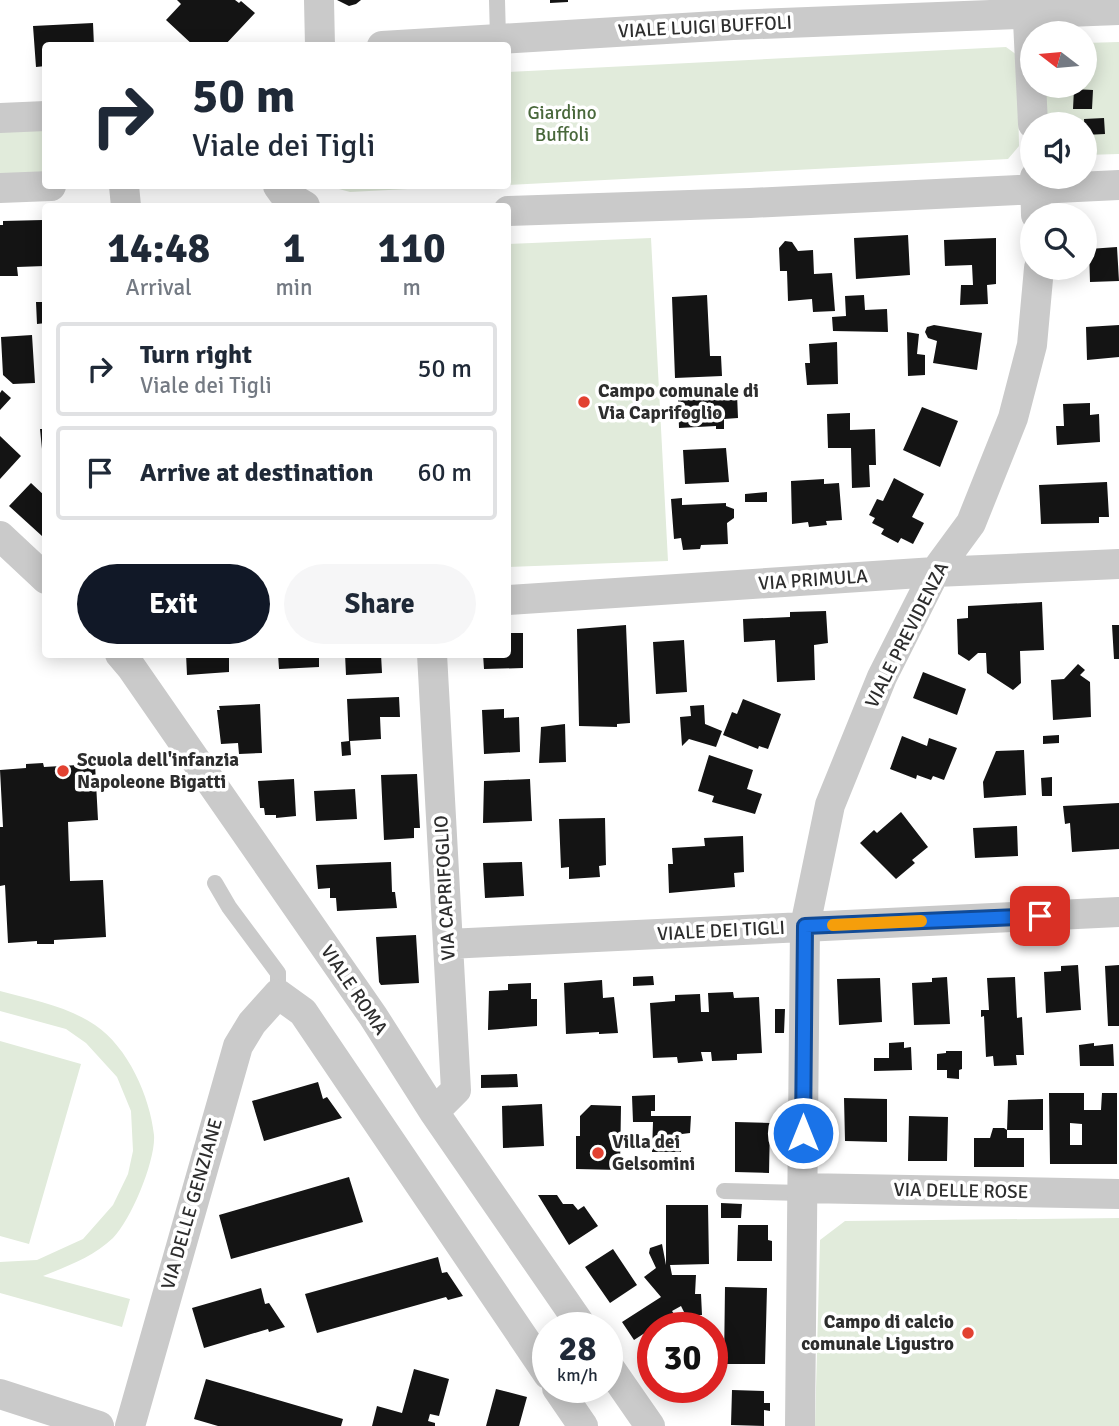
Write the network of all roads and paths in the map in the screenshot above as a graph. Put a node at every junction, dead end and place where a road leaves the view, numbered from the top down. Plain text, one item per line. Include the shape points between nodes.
1 (319, 0) edge
2 (497, 0) edge
3 (1027, 7) edge
4 (1119, 10) edge
5 (498, 38) junction
6 (320, 42) edge
7 (440, 42) edge
8 (1032, 112) edge
9 (42, 116) edge
10 (0, 118) edge
11 (1119, 185) edge
12 (42, 186) edge
13 (0, 188) edge
14 (281, 189) edge
15 (1036, 194) edge
16 (300, 203) edge
17 (511, 211) edge
18 (1038, 280) edge
19 (0, 536) edge
20 (1119, 564) edge
21 (934, 572) junction
22 (42, 575) edge
23 (511, 600) edge
24 (123, 658) edge
25 (432, 658) edge
26 (215, 883) dead end
27 (1119, 912) edge
28 (805, 926) junction
29 (448, 944) junction
30 (278, 994) junction
31 (435, 1112) junction
32 (802, 1190) junction
33 (724, 1191) dead end
34 (1119, 1194) edge
35 (572, 1312) edge
36 (532, 1350) edge
37 (623, 1387) edge
38 (0, 1394) edge
39 (567, 1403) edge
40 (99, 1426) edge
41 (130, 1426) edge
42 (583, 1426) edge
43 (650, 1426) edge
44 (800, 1426) edge

1 - 6 street
2 - 5 lane
3 - 4 street, VIALE LUIGI BUFFOLI
3 - 5 street, VIALE LUIGI BUFFOLI
3 - 8 street
5 - 7 street, VIALE LUIGI BUFFOLI
9 - 10 street
11 - 15 street
12 - 13 street
14 - 16 street
15 - 17 street
18 - 21 street, VIALE PREVIDENZA via 1032,345 1013,418 971,523
19 - 22 street
20 - 21 street, VIA PRIMULA
21 - 23 street, VIA PRIMULA
21 - 28 street, VIALE PREVIDENZA via 882,677 830,805
24 - 31 street, VIALE ROMA
25 - 29 street, VIA CAPRIFOGLIO
26 - 30 lane via 278,972
27 - 28 street, VIALE DEI TIGLI
28 - 29 street, VIALE DEI TIGLI
28 - 32 street, VIALE PREVIDENZA
29 - 31 street, VIA CAPRIFOGLIO via 456,1090
30 - 36 street via 303,1012
30 - 41 street, VIA DELLE GENZIANE via 238,1046
31 - 35 street, VIALE ROMA
32 - 33 lane
32 - 34 street, VIA DELLE ROSE
32 - 44 street, VIALE PREVIDENZA
37 - 43 street
38 - 40 street
39 - 42 street

